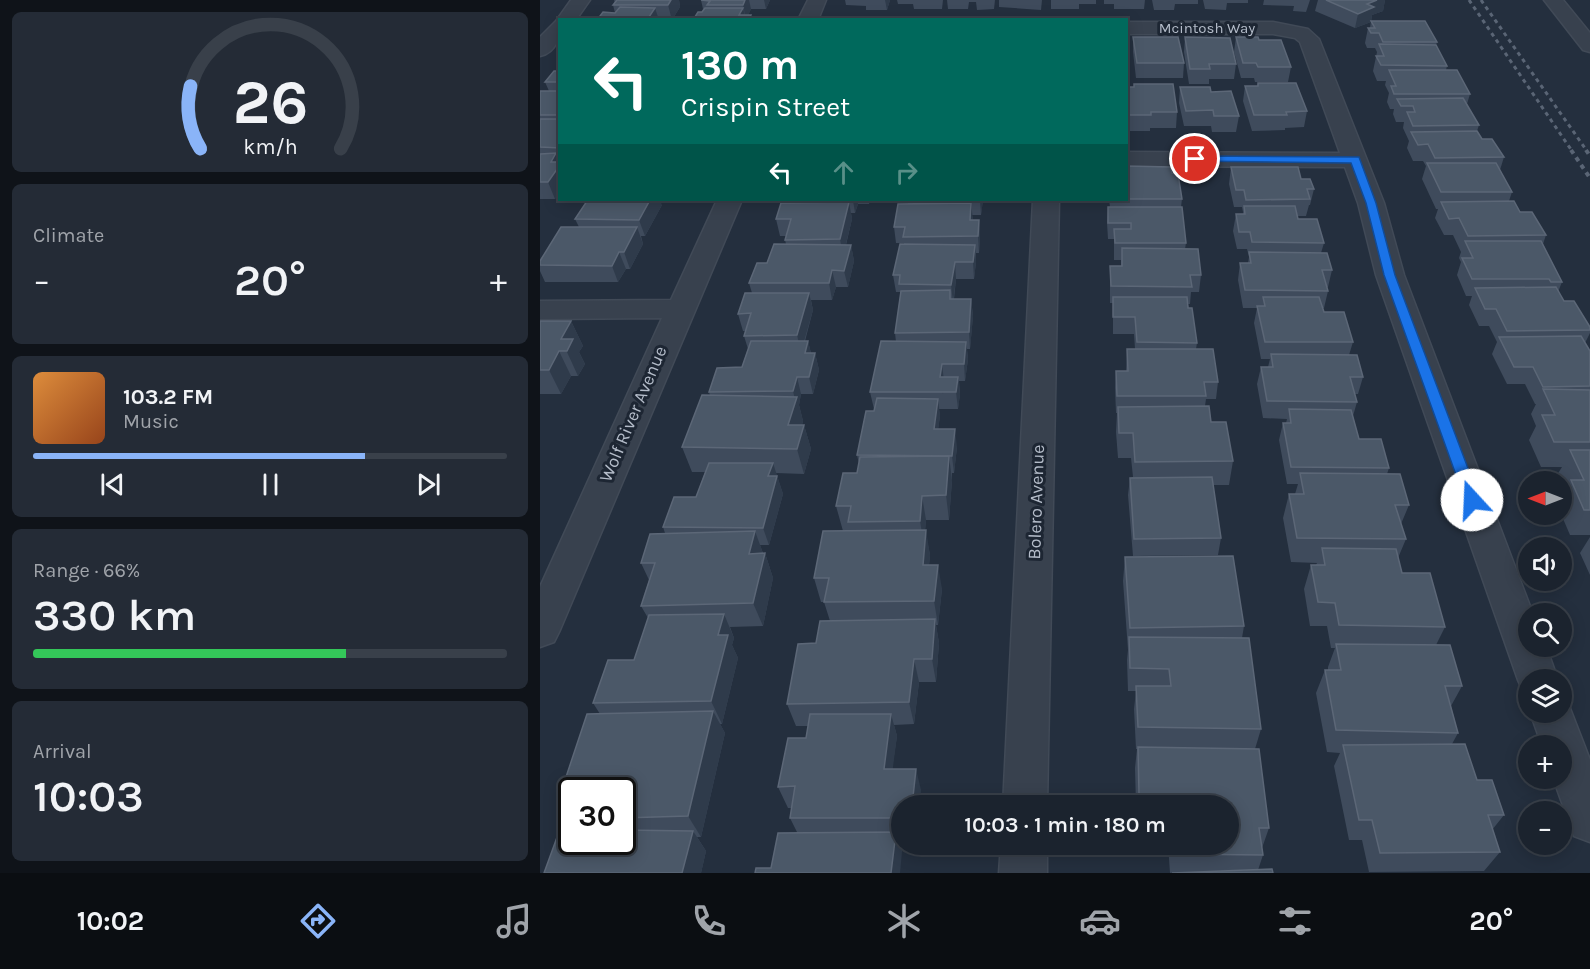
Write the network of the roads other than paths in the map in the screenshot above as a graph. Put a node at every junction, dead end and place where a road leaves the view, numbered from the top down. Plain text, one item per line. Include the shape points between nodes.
1 (581, 0) edge
2 (817, 0) edge
3 (1553, 0) edge
4 (567, 18) edge
5 (809, 18) edge
6 (558, 28) edge
7 (1128, 28) edge
8 (1590, 46) edge
9 (540, 50) edge
10 (1128, 159) edge
11 (1355, 160) junction
12 (729, 201) edge
13 (1046, 201) edge
14 (679, 309) junction
15 (540, 310) edge
16 (540, 630) edge
17 (1534, 669) edge
18 (1555, 723) edge
19 (1025, 795) edge
20 (1590, 820) edge
21 (1024, 855) edge
22 (1023, 873) edge

1 - 4 street
2 - 5 street
3 - 8 street
6 - 9 street
7 - 11 street, Mcintosh Way via 1288,29 1301,33 1308,39
10 - 11 street
11 - 17 street via 1390,275
12 - 14 street, Wolf River Avenue
13 - 19 street, Bolero Avenue
14 - 15 street
14 - 16 street, Wolf River Avenue
18 - 20 street
21 - 22 street

